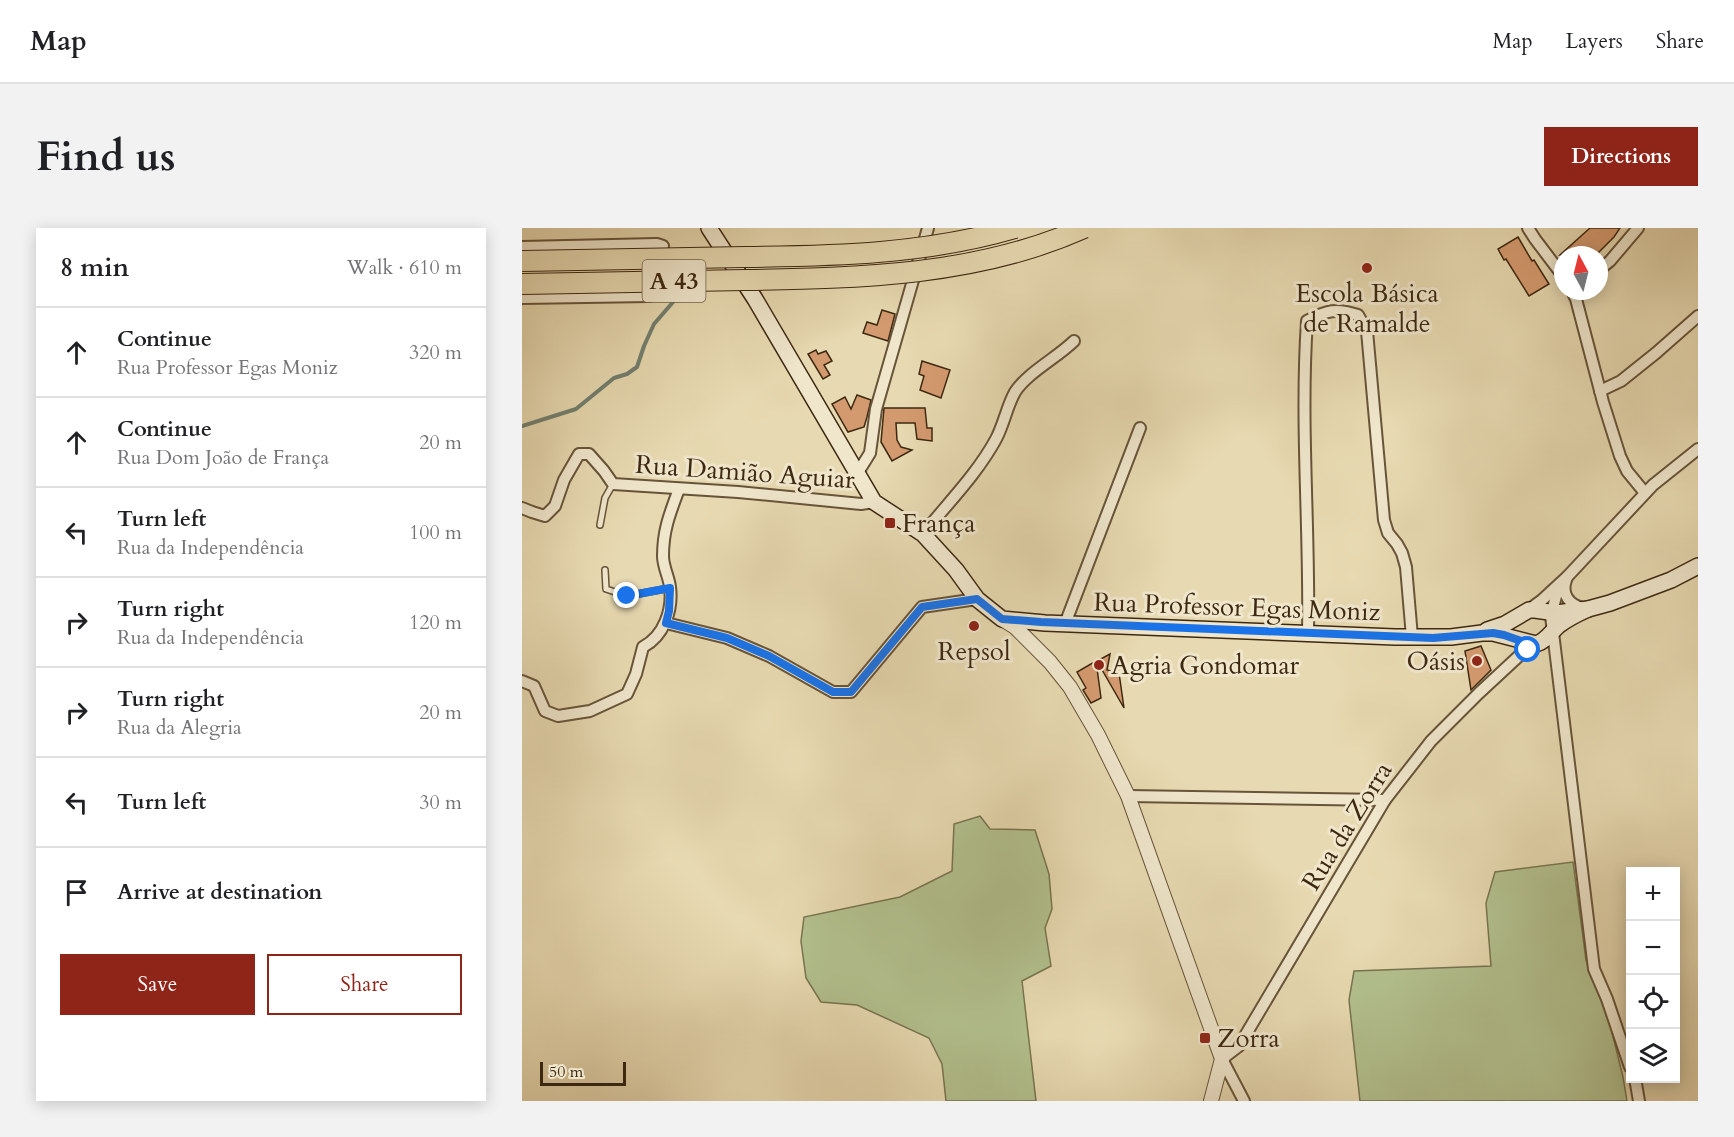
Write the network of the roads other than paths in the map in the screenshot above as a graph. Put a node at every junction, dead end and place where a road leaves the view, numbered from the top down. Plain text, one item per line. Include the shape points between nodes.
1 (709, 228) edge
2 (928, 228) edge
3 (1015, 228) edge
4 (1084, 228) edge
5 (1528, 228) edge
6 (1638, 228) edge
7 (522, 247) edge
8 (522, 261) edge
9 (1608, 262) edge
10 (1554, 264) edge
11 (522, 284) edge
12 (522, 298) edge
13 (1576, 300) edge
14 (1698, 316) edge
15 (1074, 341) dead end
16 (1600, 391) junction
17 (1140, 428) dead end
18 (1698, 448) edge
19 (857, 474) junction
20 (613, 484) junction
21 (679, 489) junction
22 (1645, 494) junction
23 (874, 502) junction
24 (522, 508) edge
25 (600, 525) dead end
26 (923, 534) junction
27 (1698, 566) edge
28 (605, 570) dead end
29 (1566, 577) junction
30 (670, 588) junction
31 (977, 599) junction
32 (1588, 609) junction
33 (1524, 613) junction
34 (1002, 619) junction
35 (666, 623) junction
36 (1065, 624) junction
37 (1308, 633) junction
38 (1470, 634) junction
39 (1412, 637) junction
40 (1543, 639) junction
41 (522, 681) edge
42 (1128, 796) junction
43 (1385, 800) junction
44 (1626, 1055) edge
45 (1222, 1059) junction
46 (1636, 1083) edge
47 (1211, 1101) edge
48 (1244, 1101) edge
49 (1639, 1101) edge

1 - 19 main road
2 - 19 street via 876,409 870,453
3 - 8 highway, A 43, bridge via 909,250 823,256
4 - 11 highway, A 43, bridge via 1015,252 912,273
5 - 10 street
6 - 9 street
7 - 12 street via 663,246 650,296
13 - 16 street
14 - 16 street via 1621,381
15 - 26 street via 1016,391 996,439
16 - 22 street via 1620,456
17 - 36 street
18 - 22 street
19 - 23 main road
20 - 21 street, Rua Damião Aguiar
20 - 24 street, Rua Damião Aguiar via 589,454 579,454 555,506 545,516
20 - 25 lane via 605,498
21 - 23 street, Rua Damião Aguiar
21 - 30 street via 665,527 663,558
22 - 29 street
23 - 26 main road
26 - 31 main road
27 - 32 main road, Rua Professor Egas Moniz via 1632,596
28 - 30 lane via 606,589 627,596
29 - 32 street via 1566,598 1577,607
29 - 33 street
29 - 40 street
30 - 35 street
31 - 34 main road
31 - 35 street via 922,607 851,692 833,692 769,656 727,638
32 - 40 main road, Rua Professor Egas Moniz
32 - 40 main road, Rua Professor Egas Moniz via 1569,618
33 - 38 main road, Rua Professor Egas Moniz via 1496,628
33 - 40 main road, Rua Professor Egas Moniz via 1535,609
33 - 40 main road via 1517,622 1518,633
34 - 36 main road, Rua Professor Egas Moniz
34 - 42 street via 1015,627 1070,687
35 - 41 street via 651,643 643,647 627,694 611,703 558,716 545,711 534,686
36 - 37 main road, Rua Professor Egas Moniz
37 - 39 main road, Rua Professor Egas Moniz
37 - 39 street via 1304,397 1307,321 1343,310 1358,315 1367,331 1384,520 1406,567
38 - 39 main road, Rua Professor Egas Moniz
38 - 40 main road, Rua Professor Egas Moniz
40 - 43 street, Rua da Zorra via 1499,674 1431,741
40 - 44 street via 1594,969
42 - 43 street
42 - 45 street
43 - 45 street, Rua da Zorra via 1239,1046
45 - 47 street
45 - 48 street
46 - 49 street

